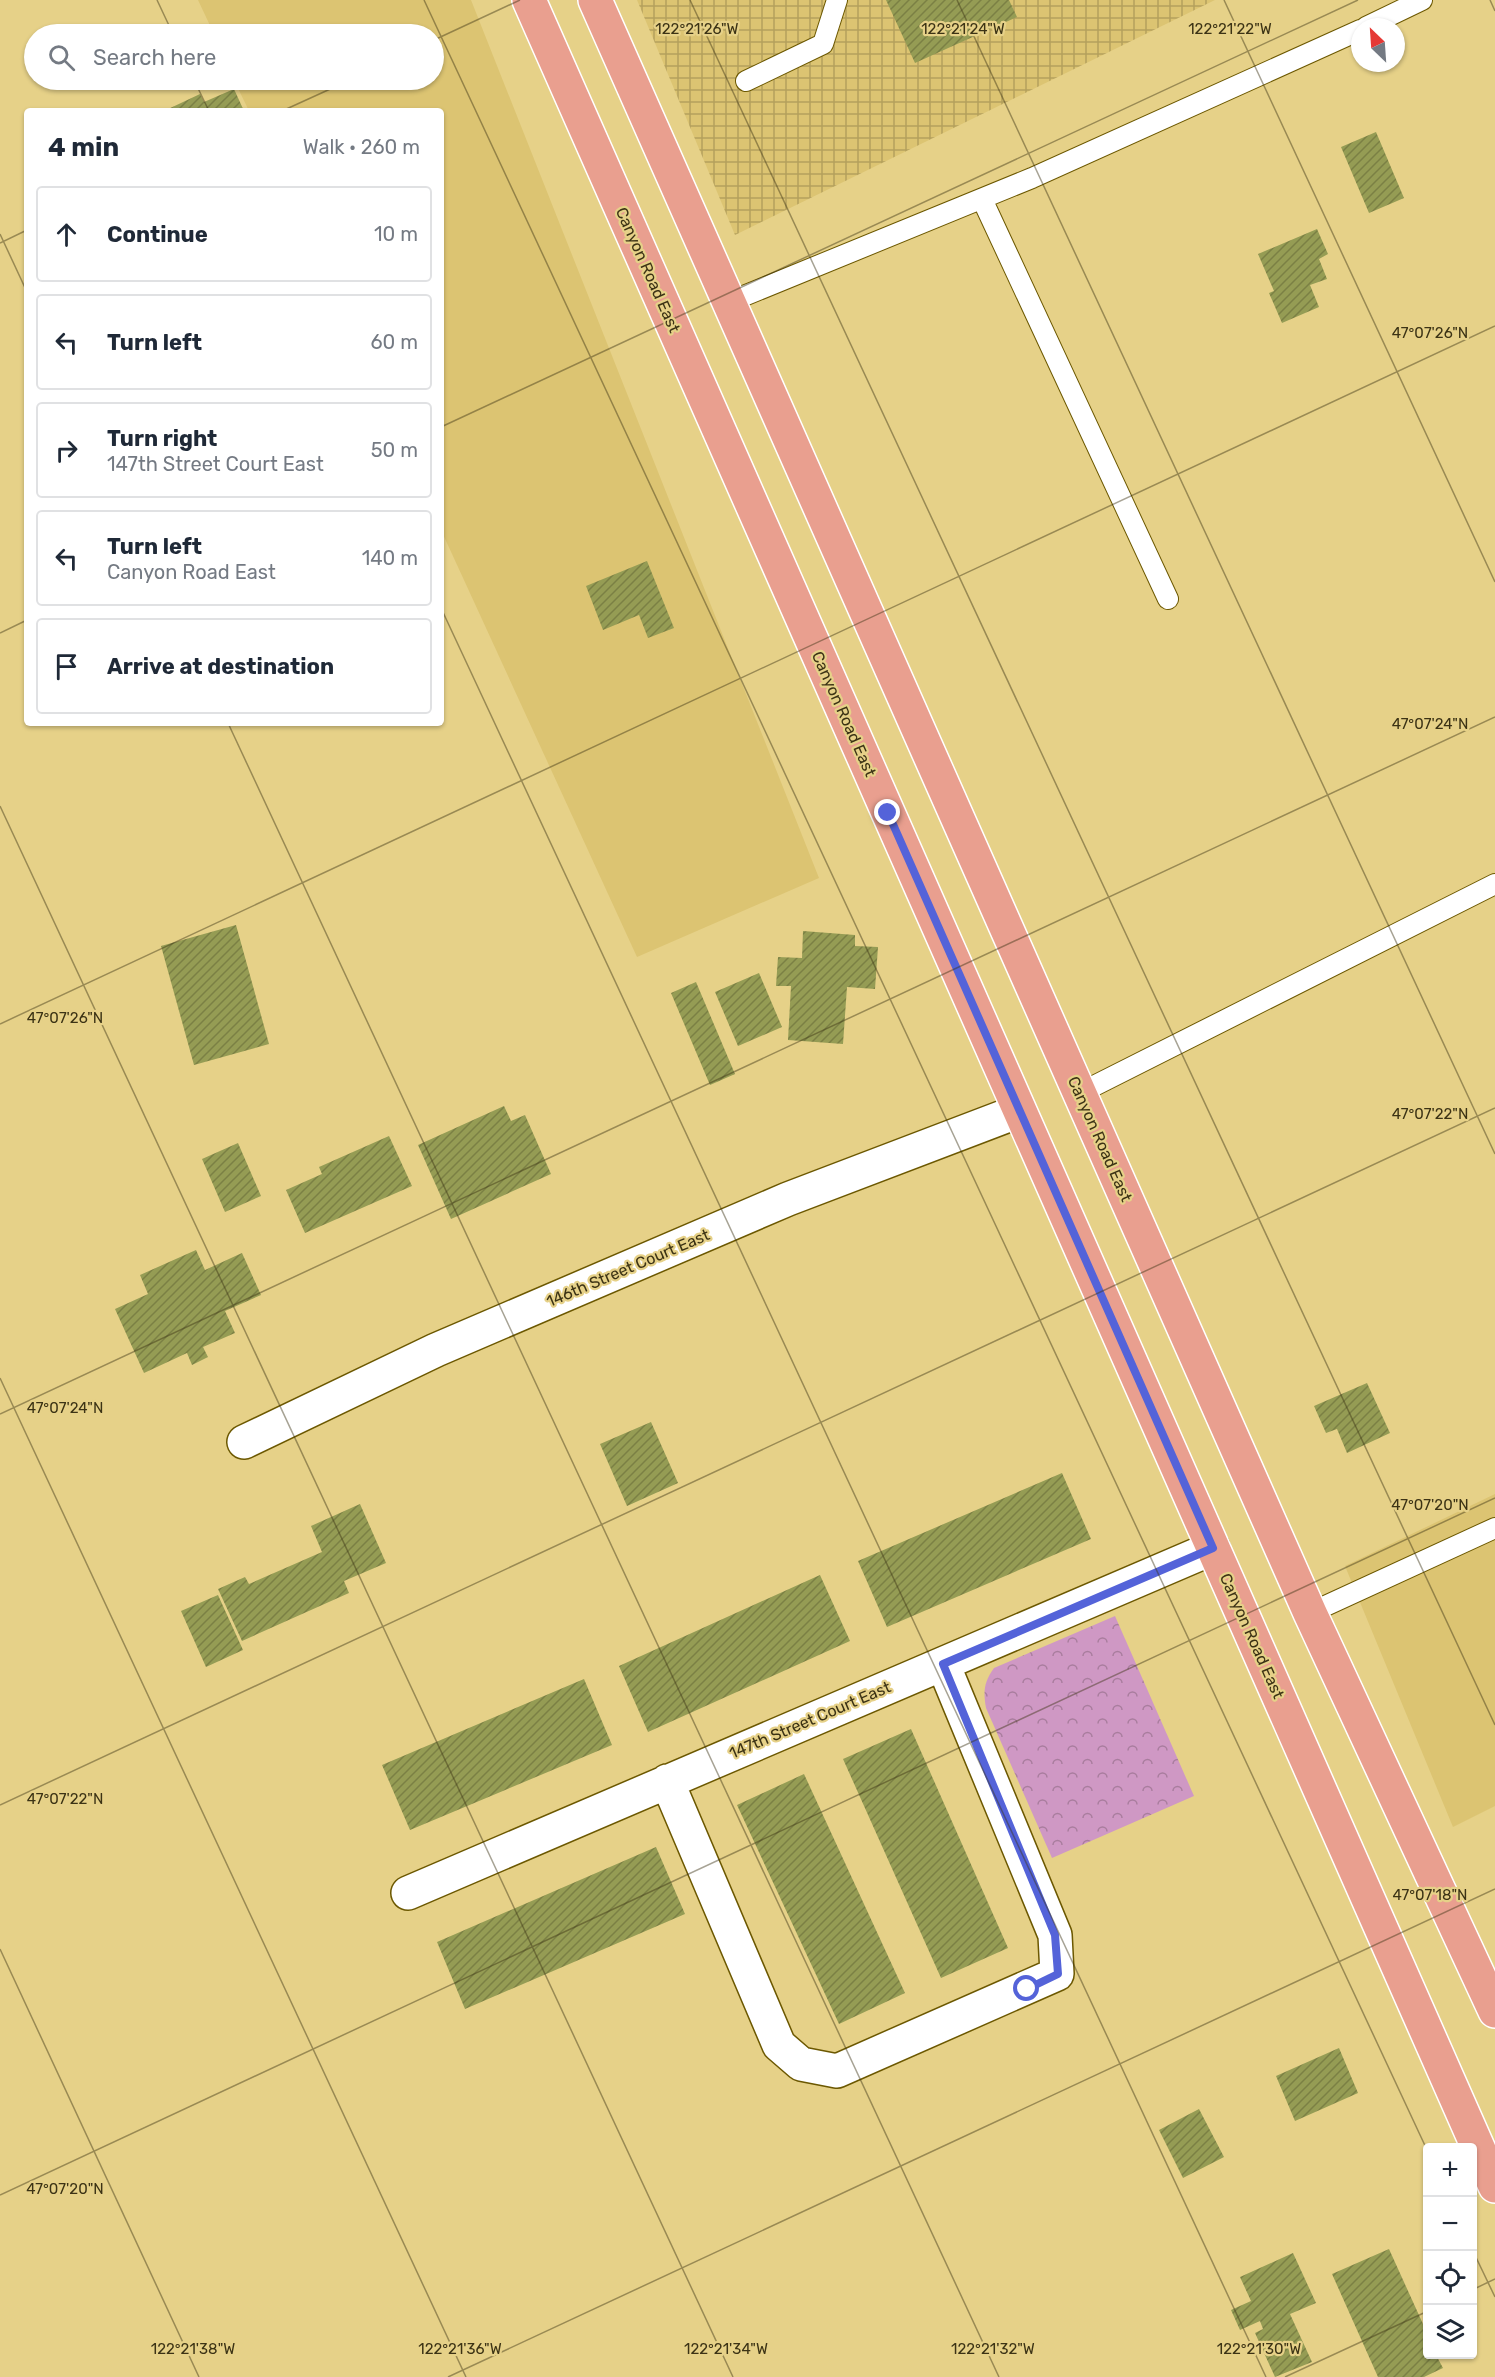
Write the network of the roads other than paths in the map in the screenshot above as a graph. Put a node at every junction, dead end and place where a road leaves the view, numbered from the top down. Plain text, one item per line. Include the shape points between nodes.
1 (529, 0) edge
2 (595, 0) edge
3 (837, 0) edge
4 (1422, 0) edge
5 (1385, 18) edge
6 (1351, 34) edge
7 (746, 81) dead end
8 (982, 199) junction
9 (729, 302) junction
10 (1168, 599) dead end
11 (1495, 884) edge
12 (1080, 1093) junction
13 (1019, 1111) junction
14 (244, 1442) dead end
15 (1493, 1528) edge
16 (1213, 1548) junction
17 (1310, 1613) junction
18 (943, 1664) junction
19 (667, 1781) junction
20 (408, 1893) dead end
21 (1492, 1997) edge
22 (1459, 2105) junction
23 (1495, 2158) edge
24 (1495, 2186) edge

1 - 13 main road, Canyon Road East
2 - 9 main road, Canyon Road East
3 - 7 lane via 823,44
4 - 5 lane
6 - 8 lane
8 - 9 lane
8 - 10 lane
9 - 12 main road, Canyon Road East
11 - 12 lane
12 - 17 main road, Canyon Road East
13 - 14 street, 146th Street Court East via 788,1199 436,1350
13 - 16 main road, Canyon Road East
15 - 17 lane
16 - 18 street, 147th Street Court East
16 - 22 main road, Canyon Road East
17 - 21 main road, Canyon Road East
18 - 19 street, 147th Street Court East
18 - 19 street via 1055,1935 1058,1974 837,2071 801,2064 779,2045
19 - 20 street, 147th Street Court East
22 - 23 main road
22 - 24 main road, Canyon Road East

